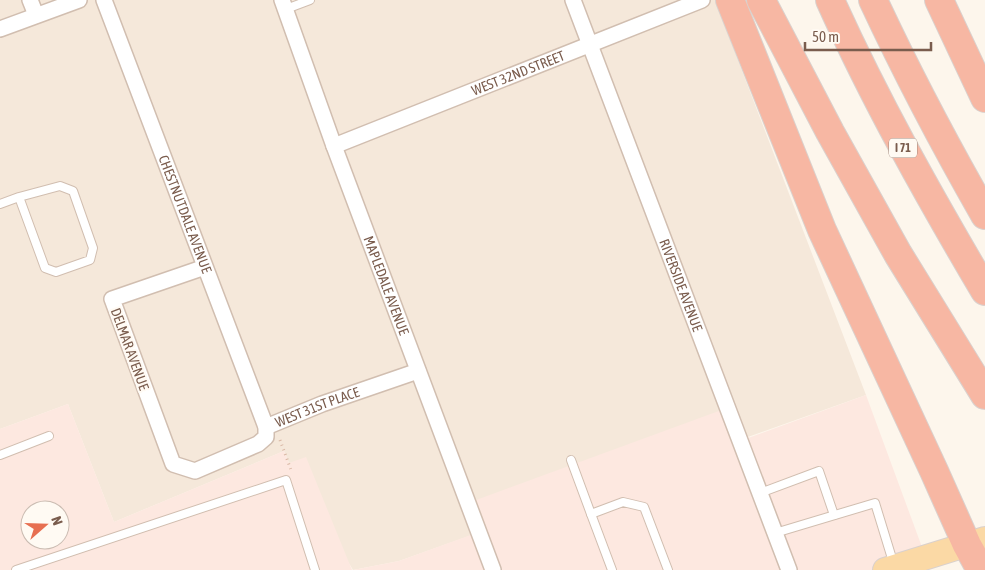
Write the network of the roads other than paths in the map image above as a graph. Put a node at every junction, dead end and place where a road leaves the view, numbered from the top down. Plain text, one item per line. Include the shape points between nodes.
1 (30, 0) edge
2 (79, 0) edge
3 (104, 0) edge
4 (310, 0) edge
5 (572, 0) edge
6 (702, 0) edge
7 (730, 0) edge
8 (761, 0) edge
9 (830, 0) edge
10 (873, 0) edge
11 (939, 0) edge
12 (284, 5) edge
13 (36, 15) junction
14 (0, 29) edge
15 (589, 45) junction
16 (985, 98) edge
17 (334, 146) junction
18 (19, 197) junction
19 (0, 204) edge
20 (985, 214) edge
21 (205, 267) junction
22 (985, 291) edge
23 (418, 371) junction
24 (985, 395) edge
25 (266, 427) junction
26 (49, 436) dead end
27 (0, 455) edge
28 (571, 460) dead end
29 (173, 464) joint
30 (760, 493) junction
31 (591, 514) junction
32 (834, 515) junction
33 (775, 533) junction
34 (976, 542) edge
35 (890, 569) edge
36 (16, 570) edge
37 (315, 570) edge
38 (493, 570) edge
39 (612, 570) edge
40 (668, 570) edge
41 (789, 570) edge
42 (981, 570) edge

1 - 13 street
2 - 13 street
3 - 21 street, CHESTNUTDALE AVENUE
4 - 12 lane
5 - 15 street, RIVERSIDE AVENUE
6 - 15 street, WEST 32ND STREET
7 - 34 highway via 822,230 930,462
8 - 24 highway via 898,254
9 - 22 highway, I 71 via 892,126
10 - 20 highway via 915,87
11 - 16 highway
12 - 17 street, MAPLEDALE AVENUE
13 - 14 street
15 - 17 street, WEST 32ND STREET
15 - 30 street, RIVERSIDE AVENUE
17 - 23 street, MAPLEDALE AVENUE
18 - 18 lane via 60,186 73,191 93,248 90,260 56,272 45,268
18 - 19 lane
21 - 25 street, CHESTNUTDALE AVENUE
21 - 29 street, DELMAR AVENUE via 112,299
23 - 25 street, WEST 31ST PLACE
23 - 38 street, MAPLEDALE AVENUE
25 - 29 street, WEST 31ST PLACE via 266,437 258,444 195,471
26 - 27 lane
28 - 31 lane
30 - 32 lane via 819,471
30 - 33 street, RIVERSIDE AVENUE
31 - 39 lane
31 - 40 lane via 623,502 644,507
32 - 33 lane
32 - 35 lane via 875,503
33 - 41 street, RIVERSIDE AVENUE
34 - 35 main road
34 - 42 highway
36 - 37 lane via 286,480

